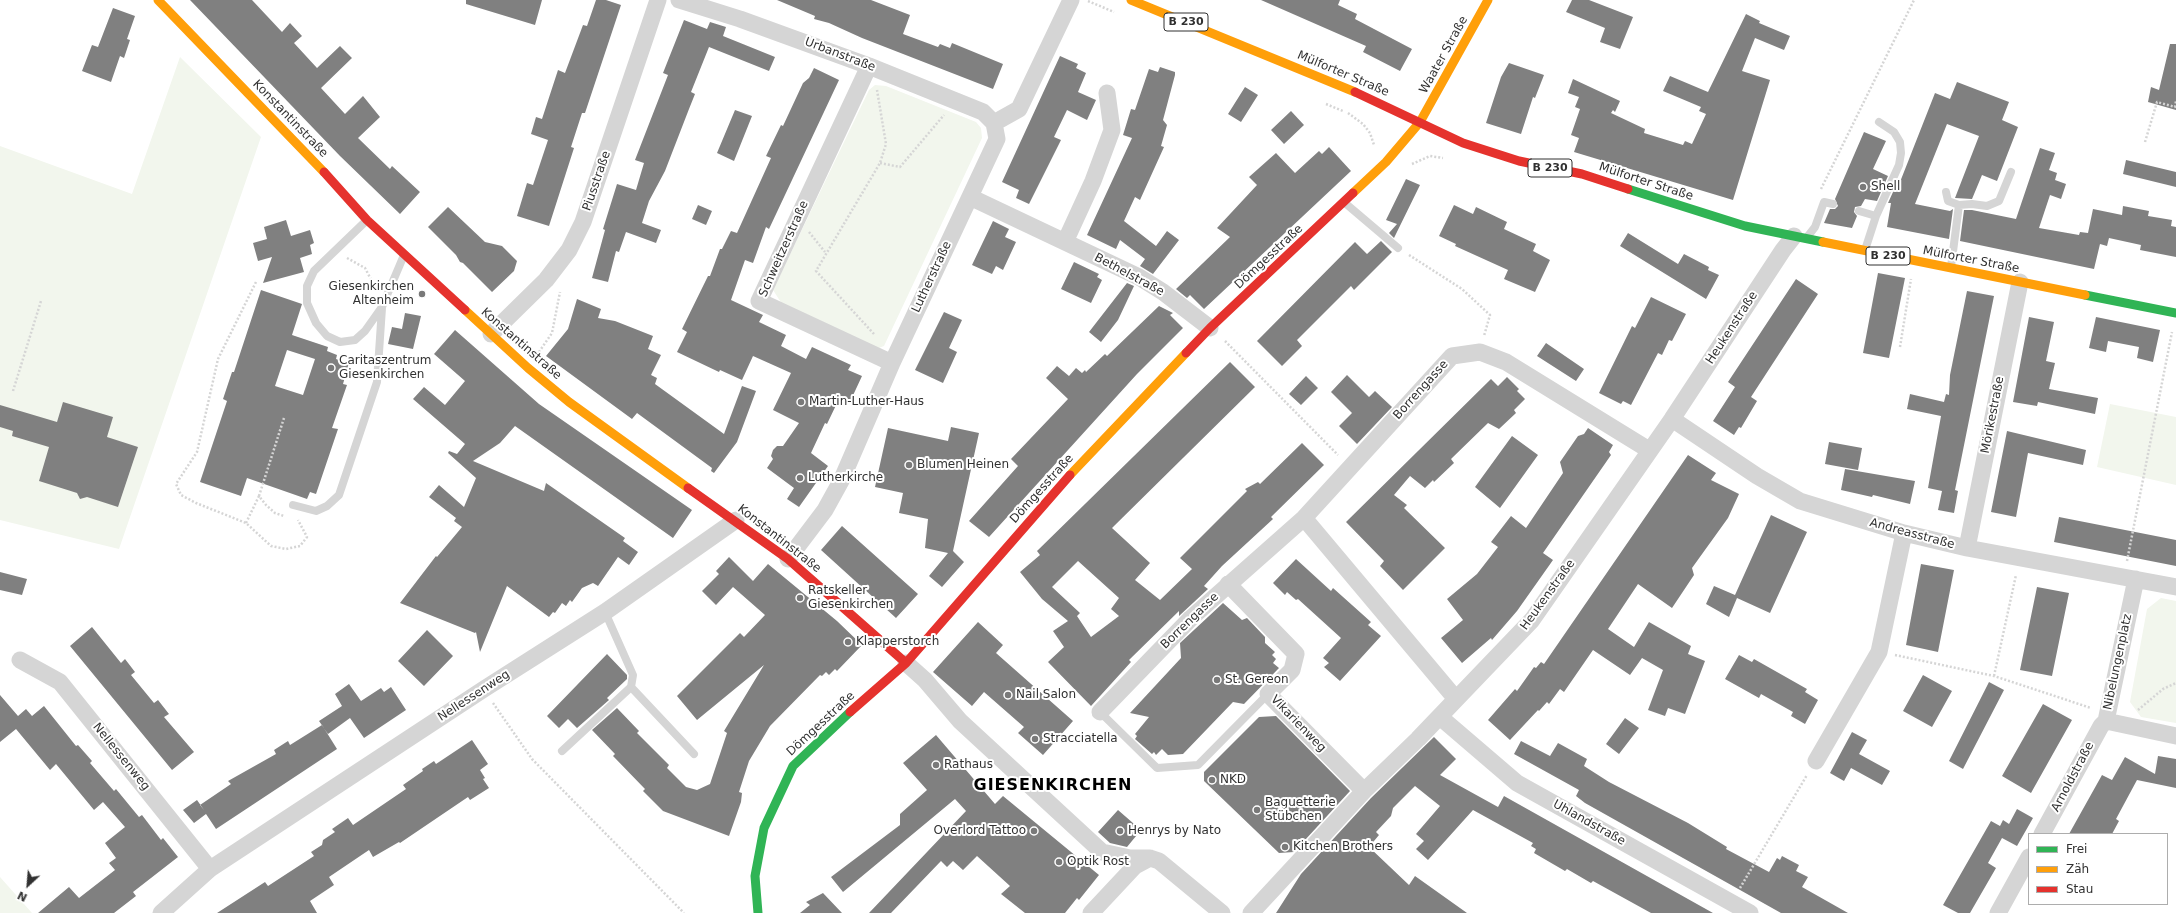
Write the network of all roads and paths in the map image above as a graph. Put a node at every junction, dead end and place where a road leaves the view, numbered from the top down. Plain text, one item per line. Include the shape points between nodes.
1 (158, 0) edge
2 (658, 0) edge
3 (679, 0) edge
4 (1071, 0) edge
5 (1131, 0) edge
6 (1488, 0) edge
7 (1914, 0) edge
8 (869, 66) junction
9 (1107, 93) dead end
10 (955, 100) junction
11 (2176, 101) edge
12 (1356, 118) dead end
13 (1420, 122) junction
14 (1879, 122) dead end
15 (994, 123) junction
16 (1371, 137) dead end
17 (2145, 142) dead end
18 (1422, 158) dead end
19 (1443, 158) dead end
20 (880, 163) junction
21 (2011, 172) dead end
22 (1946, 192) dead end
23 (1817, 196) dead end
24 (970, 197) junction
25 (1345, 203) junction
26 (1833, 204) dead end
27 (1959, 205) junction
28 (1859, 211) dead end
29 (1876, 216) junction
30 (798, 218) junction
31 (367, 220) junction
32 (1800, 238) junction
33 (1065, 242) junction
34 (1398, 248) joint
35 (337, 250) junction
36 (1864, 251) junction
37 (825, 252) junction
38 (404, 255) junction
39 (1915, 261) junction
40 (1951, 268) junction
41 (256, 282) dead end
42 (2020, 282) junction
43 (561, 288) dead end
44 (385, 298) junction
45 (41, 301) dead end
46 (382, 307) junction
47 (2176, 313) edge
48 (2173, 326) dead end
49 (1210, 328) junction
50 (490, 334) junction
51 (1900, 347) dead end
52 (1480, 352) junction
53 (892, 363) junction
54 (528, 368) junction
55 (13, 391) dead end
56 (284, 418) dead end
57 (1672, 419) junction
58 (1650, 450) junction
59 (1351, 468) junction
60 (259, 496) junction
61 (293, 505) dead end
62 (304, 509) junction
63 (287, 516) dead end
64 (292, 518) dead end
65 (1304, 518) junction
66 (298, 520) junction
67 (736, 520) junction
68 (246, 523) junction
69 (1904, 533) junction
70 (1967, 548) junction
71 (2019, 558) junction
72 (788, 559) junction
73 (2130, 578) junction
74 (1228, 584) junction
75 (2176, 587) edge
76 (605, 612) junction
77 (1879, 652) junction
78 (20, 660) dead end
79 (906, 663) junction
80 (1994, 676) junction
81 (2176, 683) edge
82 (631, 687) junction
83 (484, 689) junction
84 (1268, 694) junction
85 (1456, 699) junction
86 (1100, 712) joint
87 (1440, 717) junction
88 (2106, 721) junction
89 (2123, 724) junction
90 (2176, 736) edge
91 (562, 751) dead end
92 (694, 754) dead end
93 (1816, 761) joint
94 (1364, 791) junction
95 (2043, 833) edge
96 (1150, 858) junction
97 (2028, 859) edge
98 (210, 868) junction
99 (1731, 903) junction
100 (161, 913) edge
101 (684, 913) edge
102 (758, 913) edge
103 (1091, 913) edge
104 (1222, 913) edge
105 (1251, 913) edge
106 (1750, 913) edge
107 (1998, 913) edge

1 - 31 main road, Konstantinstraße via 297,143
2 - 50 street, Piusstraße via 583,222 569,250 546,280
3 - 8 street, Urbanstraße via 755,24
4 - 15 street via 1019,109
5 - 13 main road, Mülforter Straße / B 230 via 1372,99
6 - 13 main road, Waater Straße
7 - 23 path
8 - 10 street, Urbanstraße
8 - 20 path via 878,93 886,144
8 - 30 street, Schweitzerstraße
9 - 33 street via 1112,130 1094,181
10 - 15 street, Urbanstraße via 983,112
10 - 20 path via 900,167
11 - 17 path via 2174,107 2157,102
12 - 16 path via 1364,124
13 - 25 main road, Dömgesstraße via 1386,162
13 - 32 main road, Mülforter Straße / B 230 via 1463,143 1519,161 1582,174 1718,218
14 - 29 lane via 1894,132 1900,142 1901,153 1899,165
15 - 24 street, Lutherstraße via 997,139
18 - 19 path
20 - 37 path
21 - 27 lane via 1998,201 1987,206
22 - 27 lane via 1948,201
24 - 33 street, Bethelstraße
24 - 53 street, Lutherstraße
25 - 34 lane
25 - 49 main road, Dömgesstraße
26 - 32 lane via 1824,202 1815,227
27 - 40 lane
28 - 29 lane
29 - 36 lane
30 - 37 path
30 - 53 street, Schweitzerstraße via 759,301
31 - 35 lane
31 - 38 main road, Konstantinstraße
32 - 36 main road, Mülforter Straße / B 230
32 - 57 street, Heukenstraße via 1783,250
33 - 49 street, Bethelstraße via 1163,292
34 - 52 path via 1462,289 1490,315
35 - 44 path via 365,268 377,293
35 - 46 lane via 314,271 307,286 308,303 316,323 327,336 340,342 355,340 365,331
36 - 39 main road, Mülforter Straße / B 230
37 - 53 path via 816,271 880,340
38 - 44 lane
38 - 50 main road, Konstantinstraße
39 - 40 main road, Mülforter Straße / B 230
39 - 51 path
40 - 42 main road, Mülforter Straße / B 230
41 - 68 path via 218,359 197,452 176,484 181,495 186,498
42 - 47 main road, Mülforter Straße / B 230
42 - 70 street, Mörikestraße
43 - 54 path via 552,333
44 - 46 lane
45 - 55 path
46 - 62 lane via 377,382 339,494 327,506 316,511
48 - 73 path
49 - 59 path
49 - 79 main road, Dömgesstraße via 1052,494
50 - 54 main road, Konstantinstraße
52 - 58 street, Borrengasse via 1506,362
52 - 59 street, Borrengasse via 1452,356
53 - 72 street, Lutherstraße via 841,481 825,510
54 - 67 main road, Konstantinstraße via 569,402
56 - 60 path
57 - 58 street, Heukenstraße
57 - 69 street, Andreasstraße via 1757,476 1800,501
58 - 85 street, Heukenstraße via 1532,620
59 - 65 street, Borrengasse
60 - 63 path via 275,513
60 - 68 path
61 - 62 lane
62 - 66 path
64 - 66 path
65 - 74 street, Borrengasse
65 - 85 street
66 - 68 path via 307,537 300,546 286,549 271,546
67 - 72 main road, Konstantinstraße
67 - 76 street, Nellessenweg
69 - 70 street, Andreasstraße
69 - 77 street
70 - 71 street, Andreasstraße
71 - 73 street, Andreasstraße
71 - 80 path
72 - 79 main road, Konstantinstraße
73 - 75 street, Andreasstraße
73 - 88 street, Nibelungenplatz
74 - 84 street, Vikarienweg via 1296,654 1292,670
74 - 86 street, Borrengasse
76 - 82 lane via 633,675
76 - 83 street, Nellessenweg
77 - 80 path
77 - 93 street
78 - 98 street, Nellessenweg via 60,682
79 - 96 street via 925,680 960,721 1102,852 1130,858
79 - 102 main road, Dömgesstraße via 825,734 793,766 764,828 754,876
80 - 88 path via 2090,707
81 - 89 path via 2146,701
82 - 91 lane
82 - 92 lane
83 - 98 street, Nellessenweg
83 - 101 path via 532,759
84 - 86 lane via 1198,765 1157,768
84 - 94 street, Vikarienweg
85 - 87 street, Heukenstraße
87 - 94 street, Heukenstraße
87 - 99 street, Uhlandstraße via 1517,783
88 - 89 street, Nibelungenplatz
88 - 95 street, Arnoldstraße
89 - 90 street, Nibelungenplatz
93 - 99 path
94 - 105 street, Heukenstraße
96 - 103 street via 1135,866
96 - 104 street via 1159,861
97 - 107 street
98 - 100 street, Nellessenweg
99 - 106 street, Uhlandstraße

